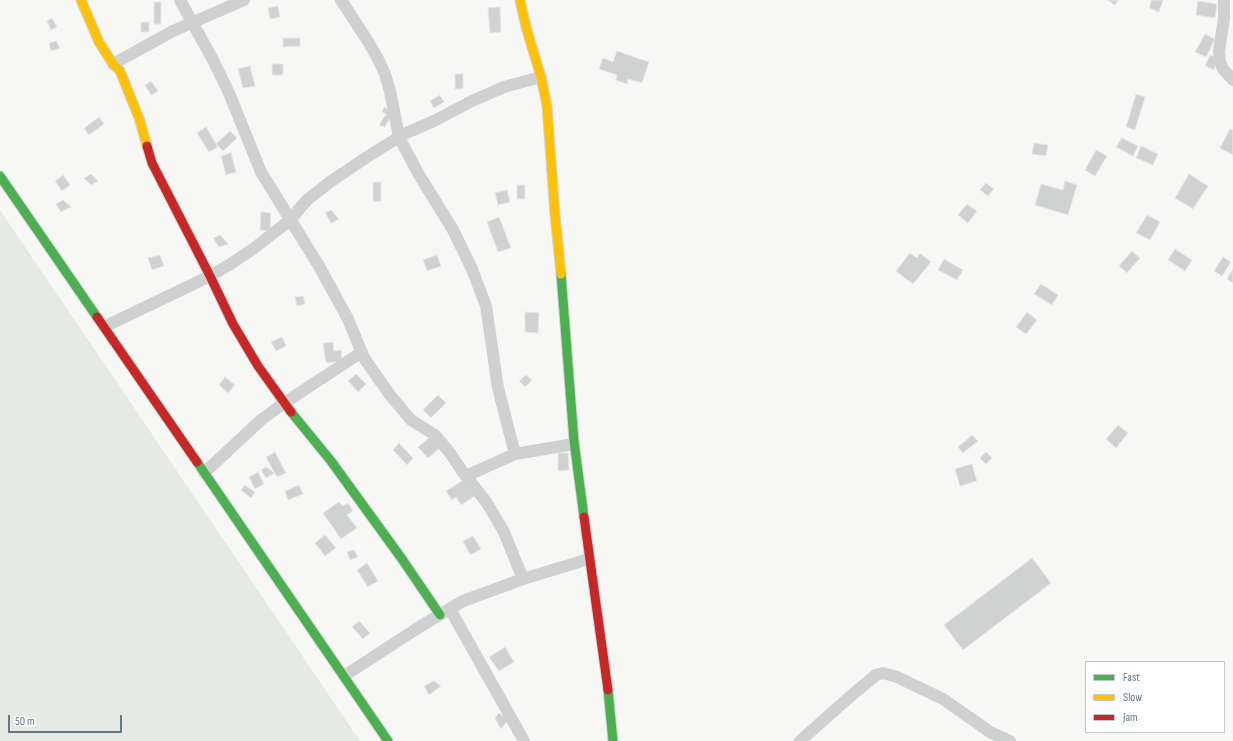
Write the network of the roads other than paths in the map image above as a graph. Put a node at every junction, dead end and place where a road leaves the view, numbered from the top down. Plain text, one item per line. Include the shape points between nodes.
1 (81, 0) edge
2 (180, 0) edge
3 (244, 0) edge
4 (341, 0) edge
5 (520, 0) edge
6 (1224, 0) edge
7 (191, 22) junction
8 (113, 64) junction
9 (541, 77) junction
10 (1233, 80) edge
11 (399, 137) junction
12 (0, 176) edge
13 (290, 220) junction
14 (210, 276) junction
15 (104, 327) junction
16 (362, 352) junction
17 (284, 403) junction
18 (574, 444) junction
19 (515, 454) junction
20 (204, 473) junction
21 (466, 476) junction
22 (589, 560) junction
23 (523, 579) junction
24 (445, 612) junction
25 (344, 676) junction
26 (388, 741) edge
27 (524, 741) edge
28 (614, 741) edge
29 (800, 741) edge
30 (1010, 741) edge

1 - 8 street
2 - 7 street
3 - 7 street
4 - 11 street via 369,43 384,74
5 - 9 street
6 - 10 street via 1220,62
7 - 8 street
7 - 13 street via 220,73 261,172
8 - 14 street via 120,71 139,118 152,163
9 - 11 street via 504,87
9 - 18 street via 550,135
11 - 13 street via 330,182 307,200
11 - 19 street via 453,230 486,306 498,388
12 - 15 street
13 - 14 street via 253,249
13 - 16 street via 320,266
14 - 15 street
14 - 17 street via 233,324
15 - 20 street
16 - 17 street
16 - 21 street via 390,395 411,420 435,435
17 - 20 street via 261,420
17 - 24 street
18 - 19 street
18 - 22 street
19 - 21 street
20 - 25 street
21 - 23 street via 488,503 504,532
22 - 23 street
22 - 28 street
23 - 24 street via 463,601
24 - 25 street
24 - 27 street
25 - 26 street
29 - 30 street via 876,675 883,673 897,676 943,699 990,732

